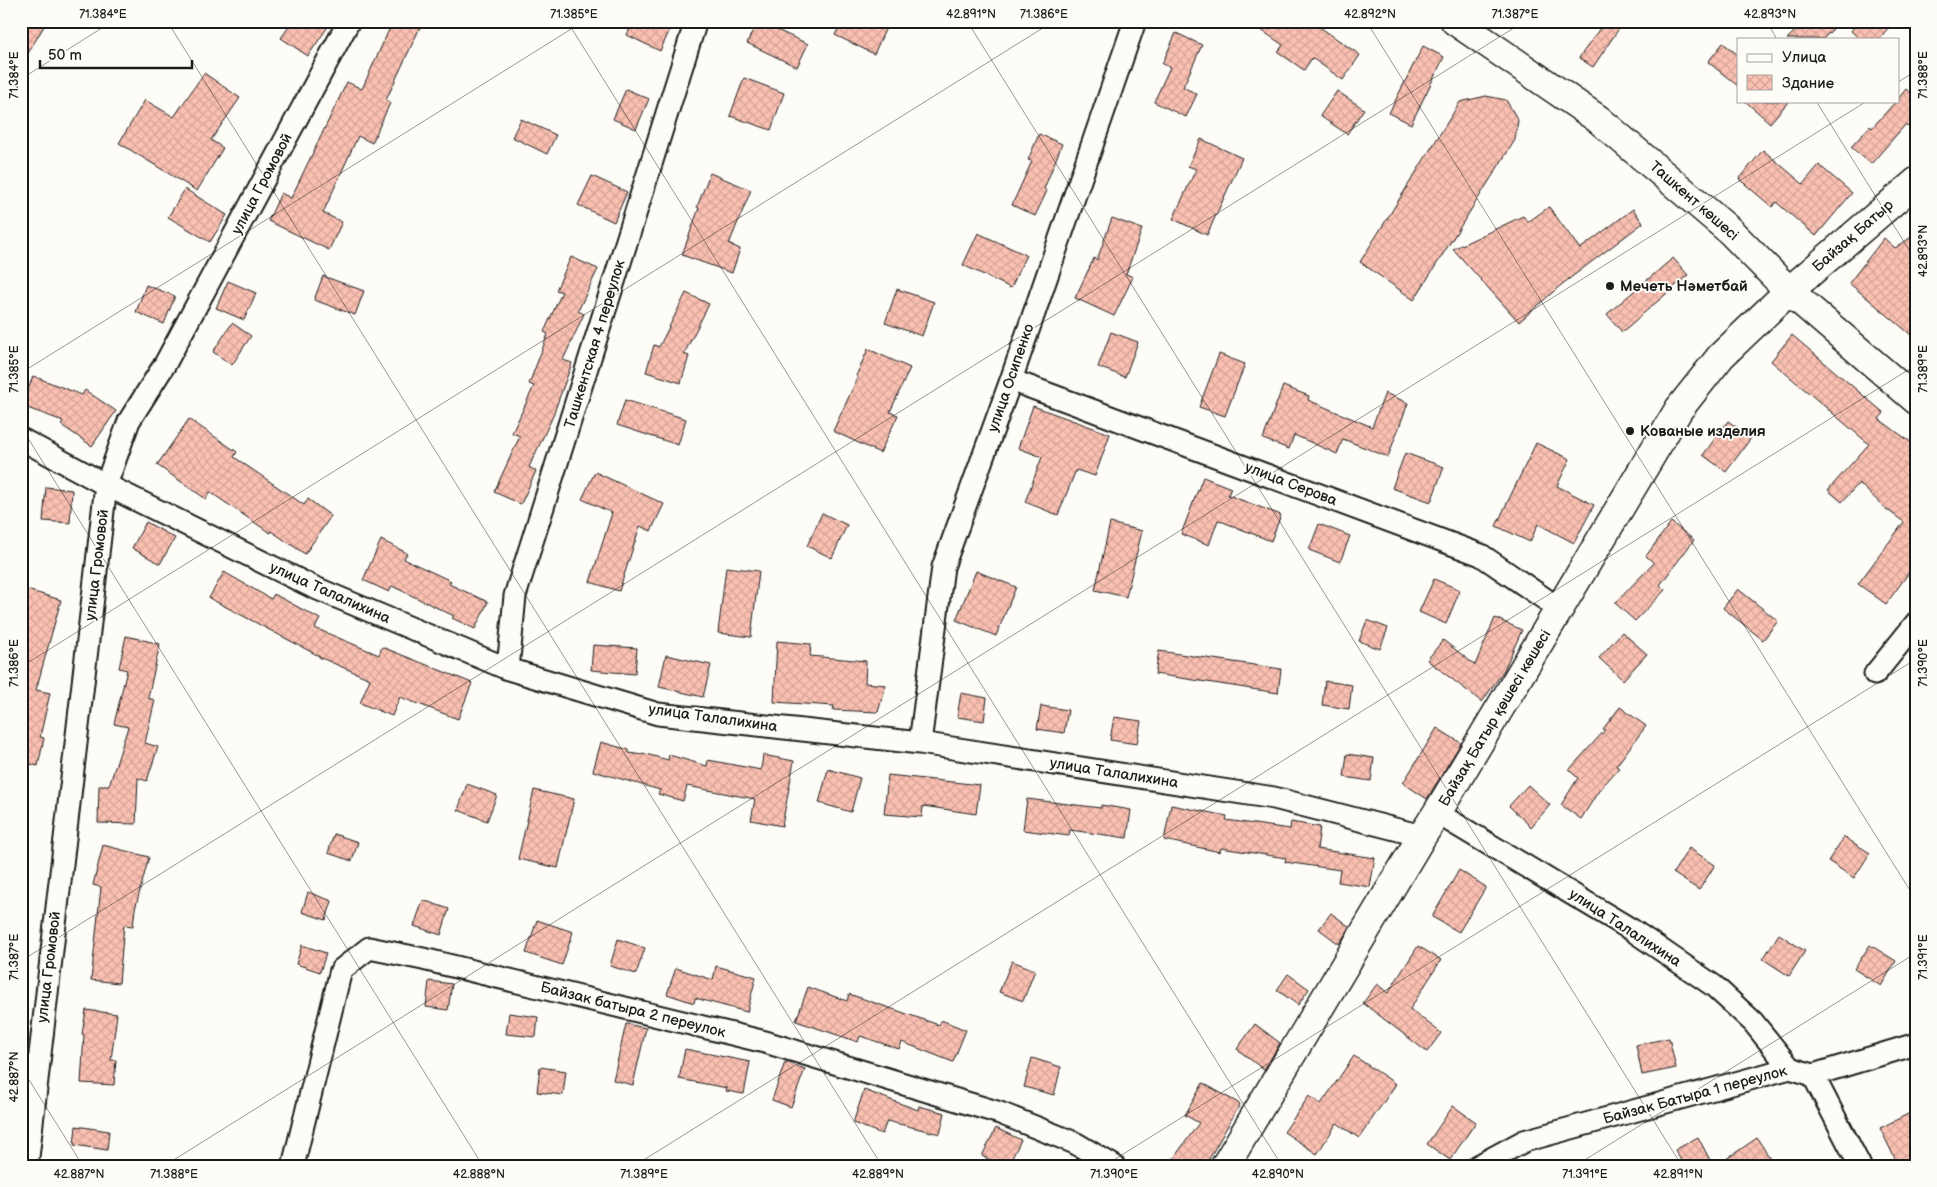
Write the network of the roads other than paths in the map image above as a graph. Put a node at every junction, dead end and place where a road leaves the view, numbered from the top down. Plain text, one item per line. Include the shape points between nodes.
1 (349, 21) edge
2 (696, 21) edge
3 (1135, 21) edge
4 (1455, 21) edge
5 (1916, 182) edge
6 (1789, 291) junction
7 (1011, 380) junction
8 (1916, 400) edge
9 (21, 439) edge
10 (106, 485) junction
11 (1561, 610) junction
12 (1916, 623) edge
13 (508, 670) junction
14 (1875, 674) dead end
15 (920, 743) junction
16 (1438, 813) junction
17 (1422, 836) junction
18 (1916, 1044) edge
19 (1790, 1068) junction
20 (1813, 1075) junction
21 (27, 1166) edge
22 (293, 1166) edge
23 (1114, 1166) edge
24 (1225, 1166) edge
25 (1478, 1166) edge
26 (1860, 1166) edge

1 - 10 street, улица Громовой via 165,364 129,421
2 - 13 street, Ташкентская 4 переулок via 515,596
3 - 7 street, улица Осипенко
4 - 6 main road, Ташкент көшесі via 1598,119 1730,231
5 - 6 main road, Байзақ Батыр
6 - 8 main road, Ташкент көшесі
6 - 11 main road, Байзақ Батыр қөшесі көшесі via 1720,356 1679,409
7 - 11 street, улица Серова via 1481,556
7 - 15 street, улица Осипенко via 943,567
9 - 10 street, улица Талалихина
10 - 13 street, улица Талалихина via 313,587
10 - 21 street, улица Громовой
11 - 16 main road, Байзақ Батыр қөшесі көшесі
12 - 14 street
13 - 15 street, улица Талалихина via 658,714
15 - 17 street, улица Талалихина via 1274,798
16 - 17 main road, Байзақ Батыр қөшесі көшесі
16 - 19 street, улица Талалихина via 1632,930 1714,986 1753,1022
17 - 24 main road, Байзақ Батыр қөшесі көшесі
18 - 20 street
19 - 20 street, Байзак Батыра 1 переулок
19 - 25 street, Байзак Батыра 1 переулок via 1524,1141
20 - 26 street
22 - 23 street, Байзак батыра 2 переулок via 342,970 369,948 765,1042 1000,1113 1075,1144

